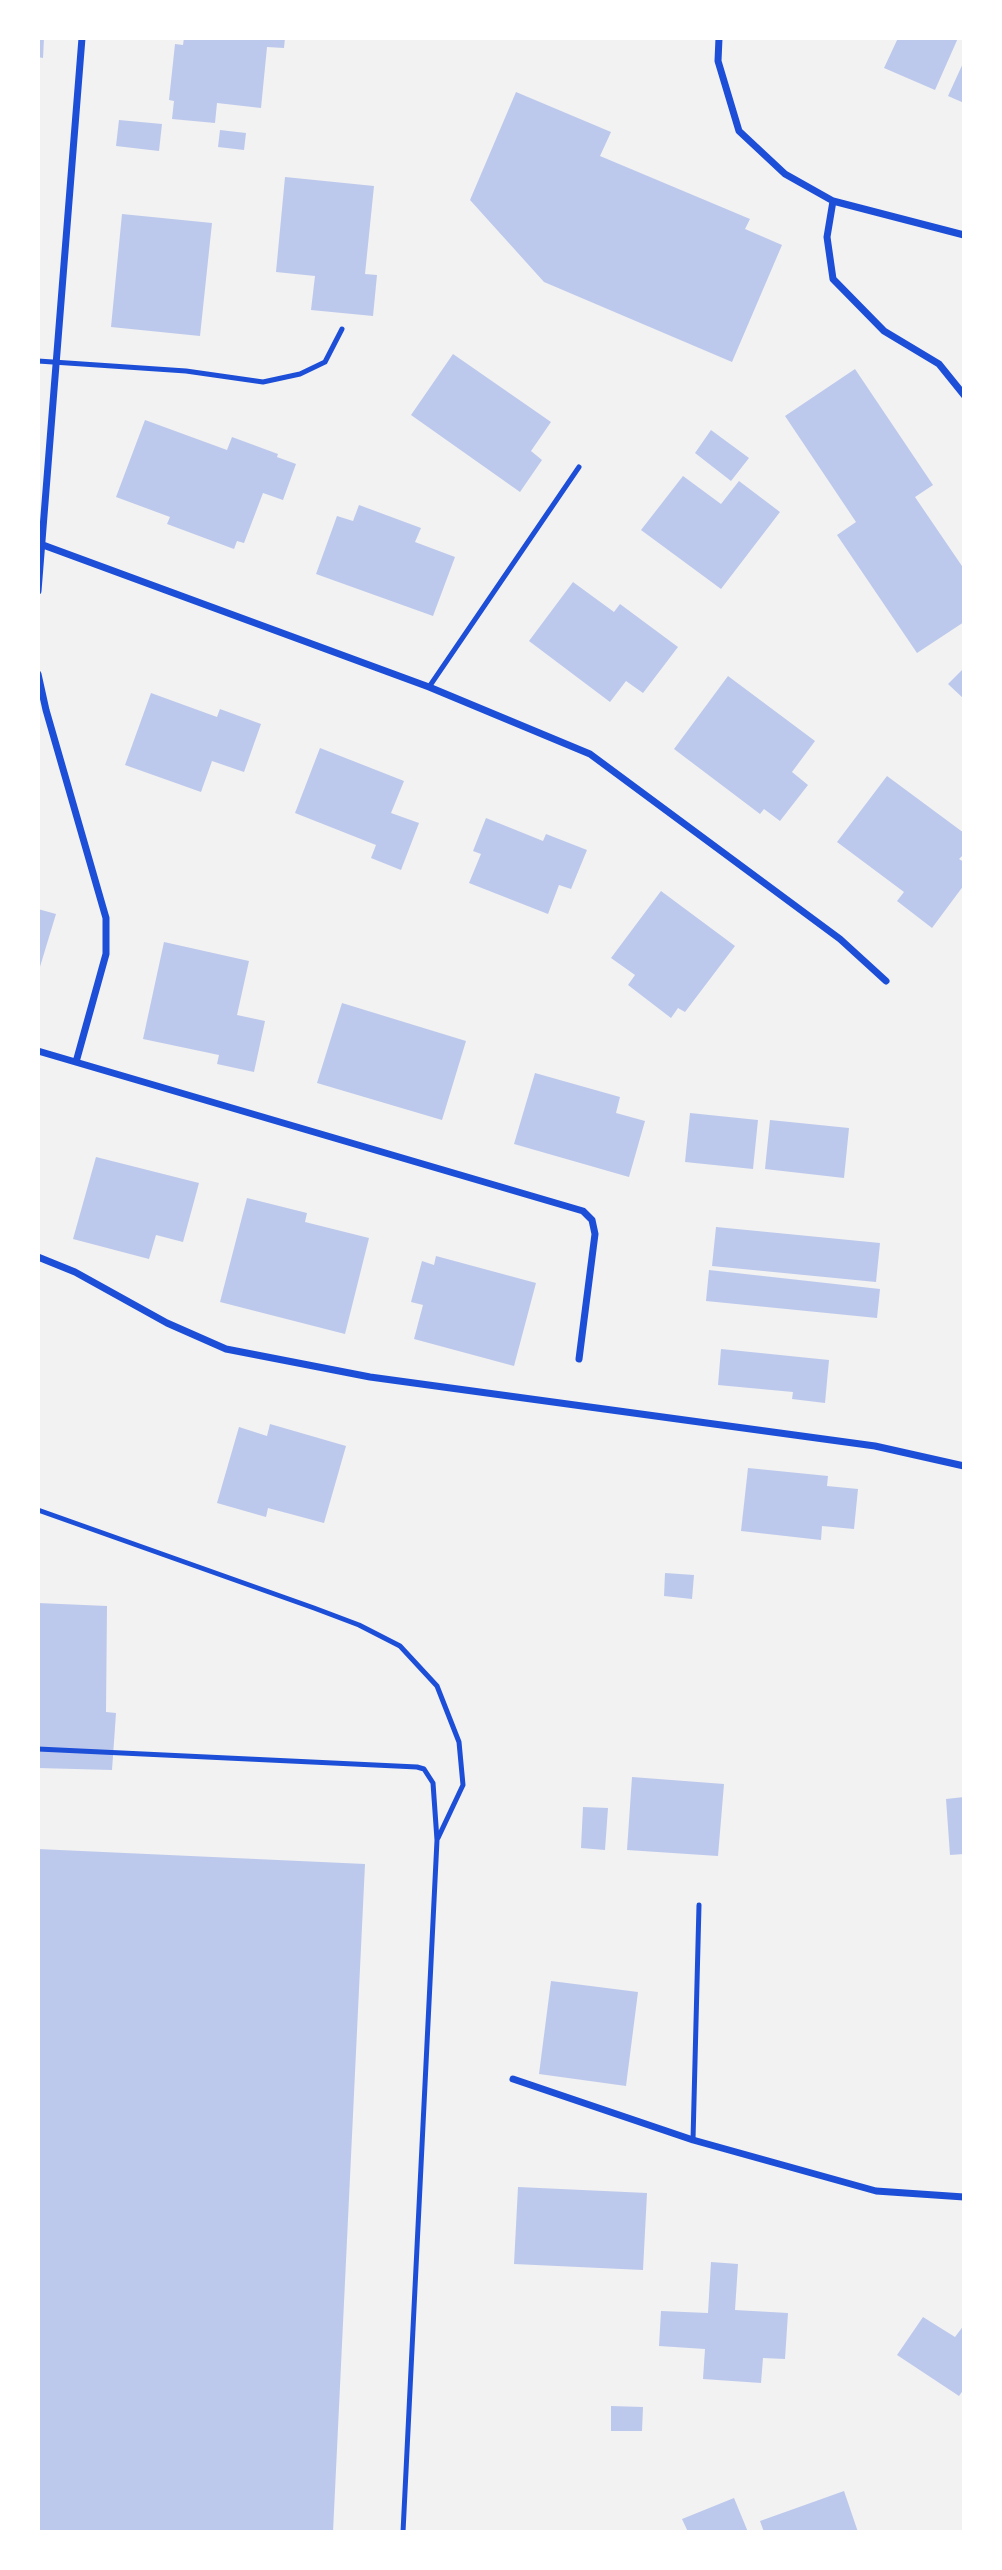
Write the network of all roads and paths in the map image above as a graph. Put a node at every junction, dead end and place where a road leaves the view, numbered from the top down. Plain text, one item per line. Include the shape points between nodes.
1 (82, 38) edge
2 (719, 38) edge
3 (833, 201) junction
4 (964, 235) edge
5 (342, 329) dead end
6 (38, 361) edge
7 (56, 362) junction
8 (964, 395) edge
9 (579, 467) dead end
10 (43, 545) junction
11 (38, 591) edge
12 (38, 674) edge
13 (429, 687) junction
14 (886, 981) dead end
15 (38, 1051) edge
16 (76, 1062) junction
17 (38, 1257) edge
18 (579, 1359) dead end
19 (964, 1466) edge
20 (38, 1510) edge
21 (38, 1749) edge
22 (437, 1840) junction
23 (699, 1905) dead end
24 (513, 2079) dead end
25 (693, 2140) junction
26 (964, 2197) edge
27 (403, 2532) edge

1 - 7 street
2 - 3 street via 718,61 739,131 785,174
3 - 4 street
3 - 8 street via 827,237 833,279 884,331 939,364
5 - 7 lane via 325,362 300,374 263,382 186,371
6 - 7 lane
7 - 10 street
9 - 13 lane
10 - 11 street
10 - 13 street
12 - 16 street via 106,918 106,954
13 - 14 street via 590,754 840,939
15 - 16 street
16 - 18 street via 583,1211 593,1220 595,1234
17 - 19 street via 226,1349 370,1377 875,1446
20 - 22 lane via 359,1625 400,1646 437,1686 459,1742 463,1785
21 - 22 lane via 417,1767 424,1769 433,1783
22 - 27 lane
23 - 25 lane
24 - 25 street
25 - 26 street via 876,2191

